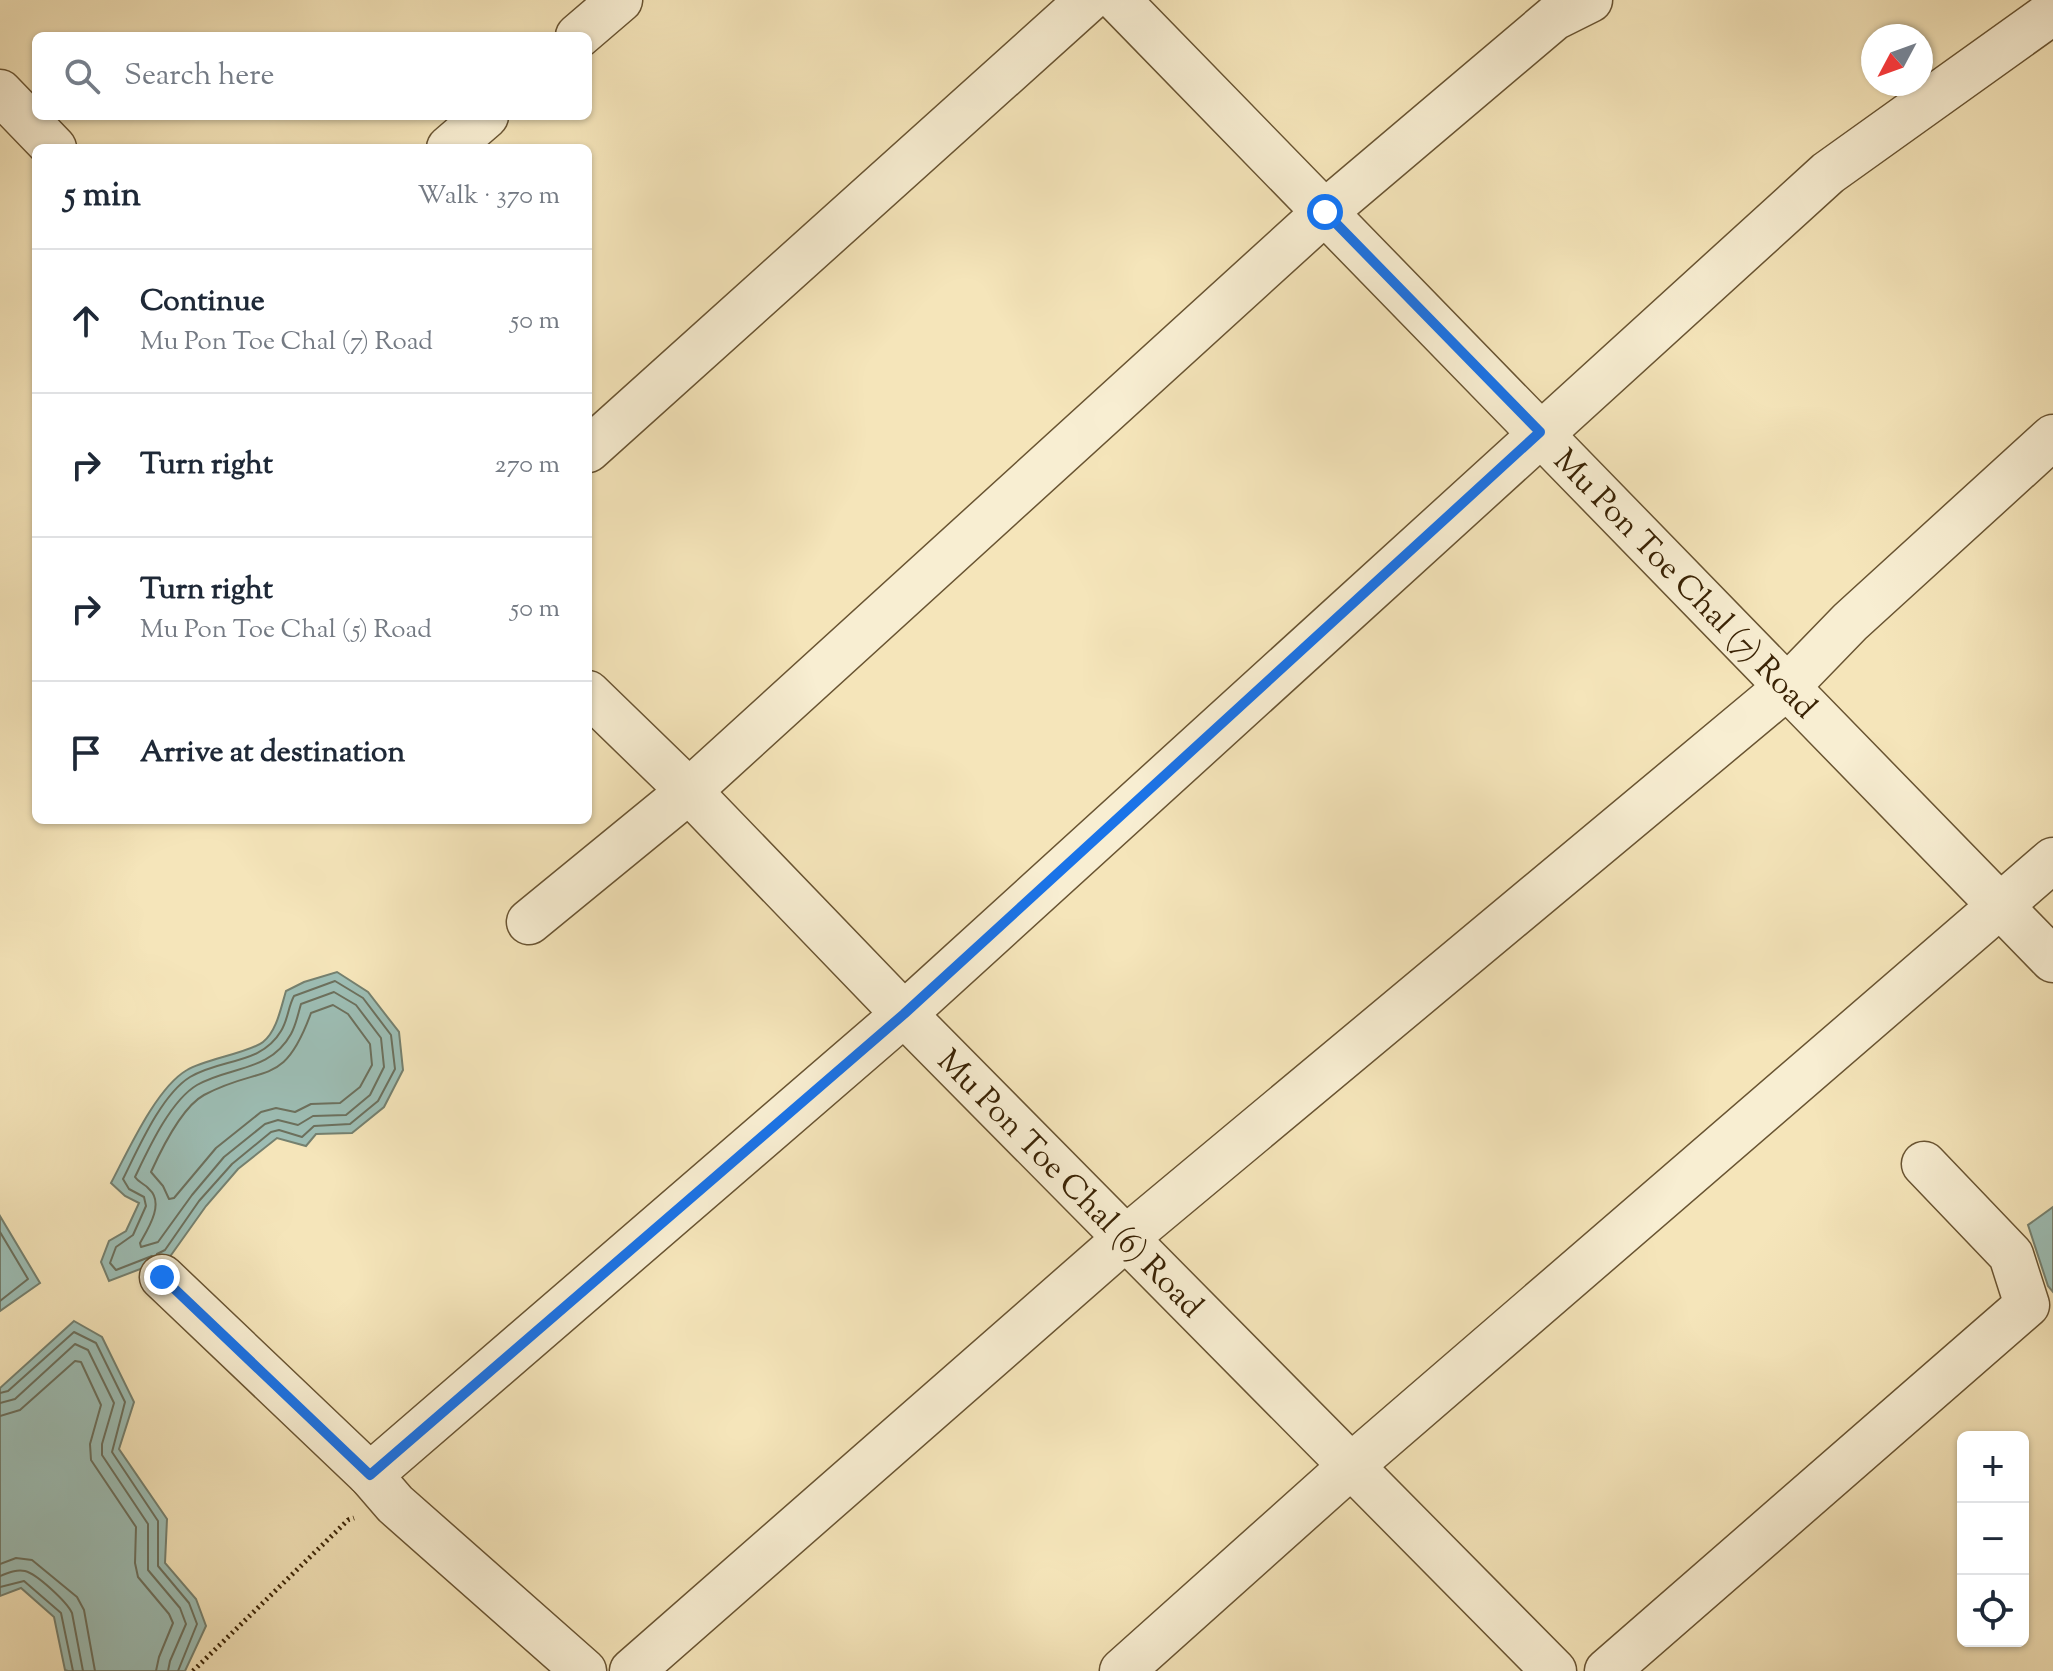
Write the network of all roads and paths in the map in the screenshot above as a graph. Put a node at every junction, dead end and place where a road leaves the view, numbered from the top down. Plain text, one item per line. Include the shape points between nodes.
1 (620, 0) edge
2 (1088, 0) edge
3 (1118, 0) edge
4 (1590, 0) edge
5 (2053, 12) edge
6 (583, 32) edge
7 (0, 92) edge
8 (481, 120) edge
9 (50, 144) edge
10 (454, 144) edge
11 (1325, 212) junction
12 (1540, 432) junction
13 (2053, 437) edge
14 (592, 446) edge
15 (1788, 686) junction
16 (592, 697) edge
17 (689, 791) junction
18 (2053, 860) edge
19 (1999, 906) junction
20 (529, 922) dead end
21 (2053, 960) edge
22 (904, 1014) junction
23 (1924, 1164) dead end
24 (1126, 1238) junction
25 (162, 1277) dead end
26 (1351, 1466) junction
27 (382, 1489) junction
28 (193, 1671) edge
29 (584, 1671) edge
30 (632, 1671) edge
31 (1122, 1671) edge
32 (1554, 1671) edge
33 (1607, 1671) edge

1 - 6 street
2 - 14 street
3 - 11 street, Mu Pon Toe Chal (7) Road
4 - 11 street via 1554,18
5 - 12 street via 1828,173
7 - 9 street
8 - 10 street
11 - 12 street, Mu Pon Toe Chal (7) Road
11 - 17 street
12 - 15 street, Mu Pon Toe Chal (7) Road
12 - 22 street
13 - 15 street via 1850,622
15 - 19 street, Mu Pon Toe Chal (7) Road
15 - 24 street
16 - 17 street, Mu Pon Toe Chal (6) Road
17 - 20 street
17 - 22 street, Mu Pon Toe Chal (6) Road
18 - 19 street
19 - 21 street, Mu Pon Toe Chal (7) Road
19 - 26 street
22 - 24 street, Mu Pon Toe Chal (6) Road
22 - 27 street
23 - 33 street via 2011,1255 2027,1305
24 - 26 street, Mu Pon Toe Chal (6) Road
24 - 30 street
25 - 27 street
26 - 31 street
26 - 32 street, Mu Pon Toe Chal (6) Road
27 - 28 path
27 - 29 street

